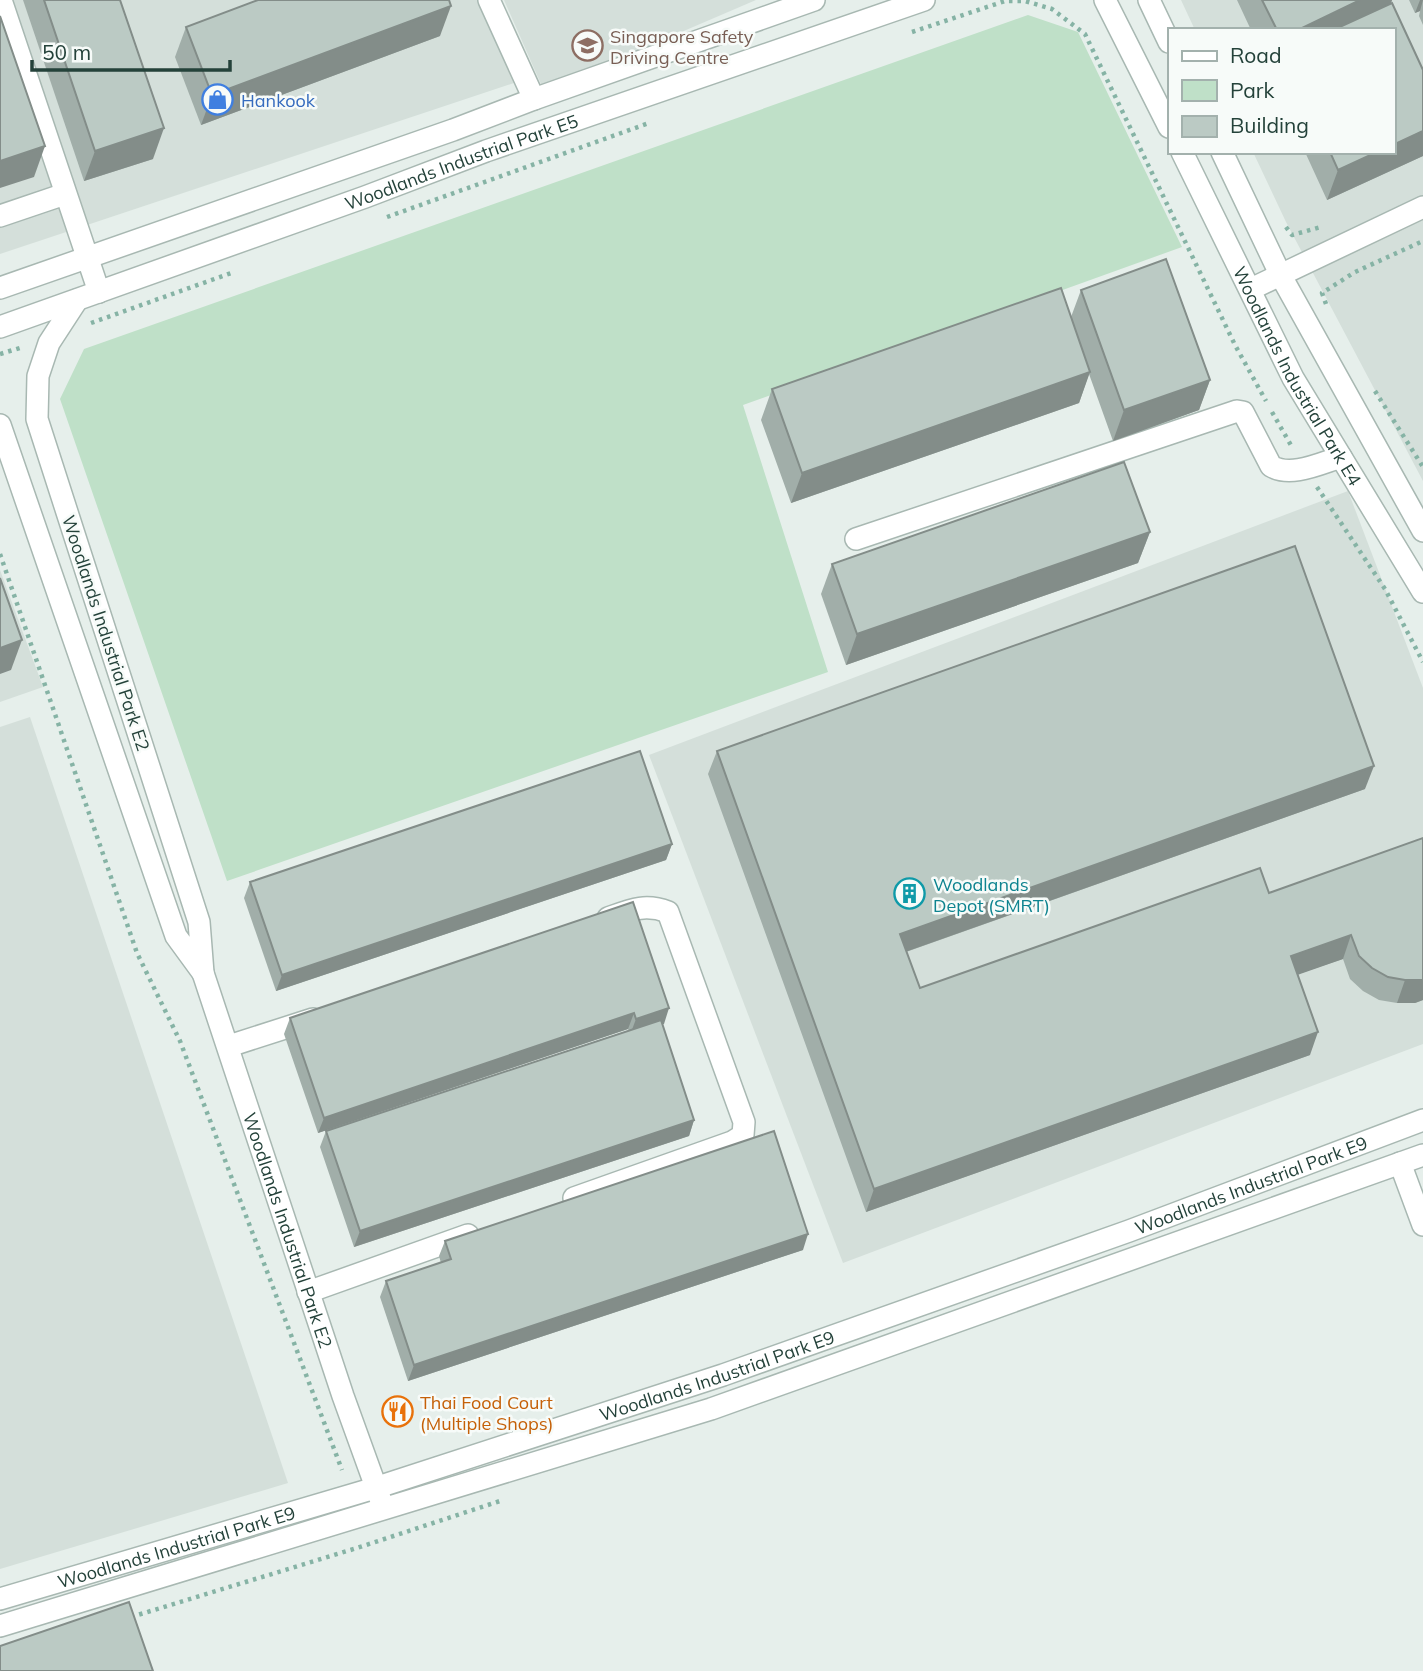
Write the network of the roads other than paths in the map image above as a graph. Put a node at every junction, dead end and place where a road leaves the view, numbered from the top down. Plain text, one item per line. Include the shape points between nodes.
1 (1, 0) edge
2 (489, 0) edge
3 (814, 0) edge
4 (924, 0) edge
5 (1105, 0) edge
6 (1149, 0) edge
7 (1158, 19) junction
8 (1123, 34) junction
9 (1168, 40) edge
10 (534, 99) junction
11 (1168, 125) edge
12 (1183, 154) edge
13 (1224, 154) edge
14 (1233, 173) junction
15 (1200, 188) junction
16 (65, 194) junction
17 (1423, 207) edge
18 (0, 216) edge
19 (87, 257) junction
20 (1281, 276) junction
21 (0, 288) edge
22 (1251, 289) junction
23 (99, 292) junction
24 (77, 300) junction
25 (0, 327) edge
26 (0, 425) edge
27 (1341, 457) junction
28 (1423, 531) edge
29 (856, 539) dead end
30 (1423, 592) edge
31 (587, 925) edge
32 (203, 973) junction
33 (326, 1014) edge
34 (229, 1046) junction
35 (1423, 1120) edge
36 (1423, 1155) edge
37 (1400, 1163) junction
38 (1259, 1182) junction
39 (550, 1206) edge
40 (1267, 1211) junction
41 (1423, 1225) edge
42 (485, 1229) edge
43 (308, 1292) junction
44 (375, 1488) junction
45 (384, 1510) junction
46 (0, 1599) edge
47 (0, 1626) edge

1 - 16 street
2 - 10 street
3 - 10 street, Woodlands Industrial Park E5
4 - 23 street, Woodlands Industrial Park E5 via 486,151
5 - 8 street
6 - 7 street
7 - 8 street
7 - 9 street
8 - 11 street
10 - 19 street, Woodlands Industrial Park E5
12 - 15 street, Woodlands Industrial Park E4
13 - 14 street, Woodlands Industrial Park E4
14 - 15 street
14 - 20 street, Woodlands Industrial Park E4
15 - 22 street, Woodlands Industrial Park E4
16 - 18 street
16 - 19 street
17 - 20 street
19 - 21 street, Woodlands Industrial Park E5
19 - 23 street
20 - 22 street
20 - 28 street, Woodlands Industrial Park E4
22 - 27 street, Woodlands Industrial Park E4 via 1293,378
23 - 24 street, Woodlands Industrial Park E5
24 - 25 street, Woodlands Industrial Park E5
24 - 32 street, Woodlands Industrial Park E2 via 49,343 37,376 37,419 199,922
26 - 32 street, Woodlands Industrial Park E2 via 176,936
27 - 29 street via 1279,471 1271,466 1243,412 1237,411
27 - 30 street, Woodlands Industrial Park E4
31 - 39 street via 639,907 668,912 744,1122 743,1135
32 - 34 street, Woodlands Industrial Park E2
33 - 34 street
34 - 43 street, Woodlands Industrial Park E2
35 - 38 street, Woodlands Industrial Park E9
36 - 37 street, Woodlands Industrial Park E9
37 - 40 street, Woodlands Industrial Park E9
37 - 41 street
38 - 40 street
38 - 44 street, Woodlands Industrial Park E9 via 723,1376
40 - 45 street, Woodlands Industrial Park E9 via 711,1409
42 - 43 street
43 - 44 street, Woodlands Industrial Park E2
44 - 45 street, Woodlands Industrial Park E2
44 - 46 street, Woodlands Industrial Park E9
45 - 47 street, Woodlands Industrial Park E9

